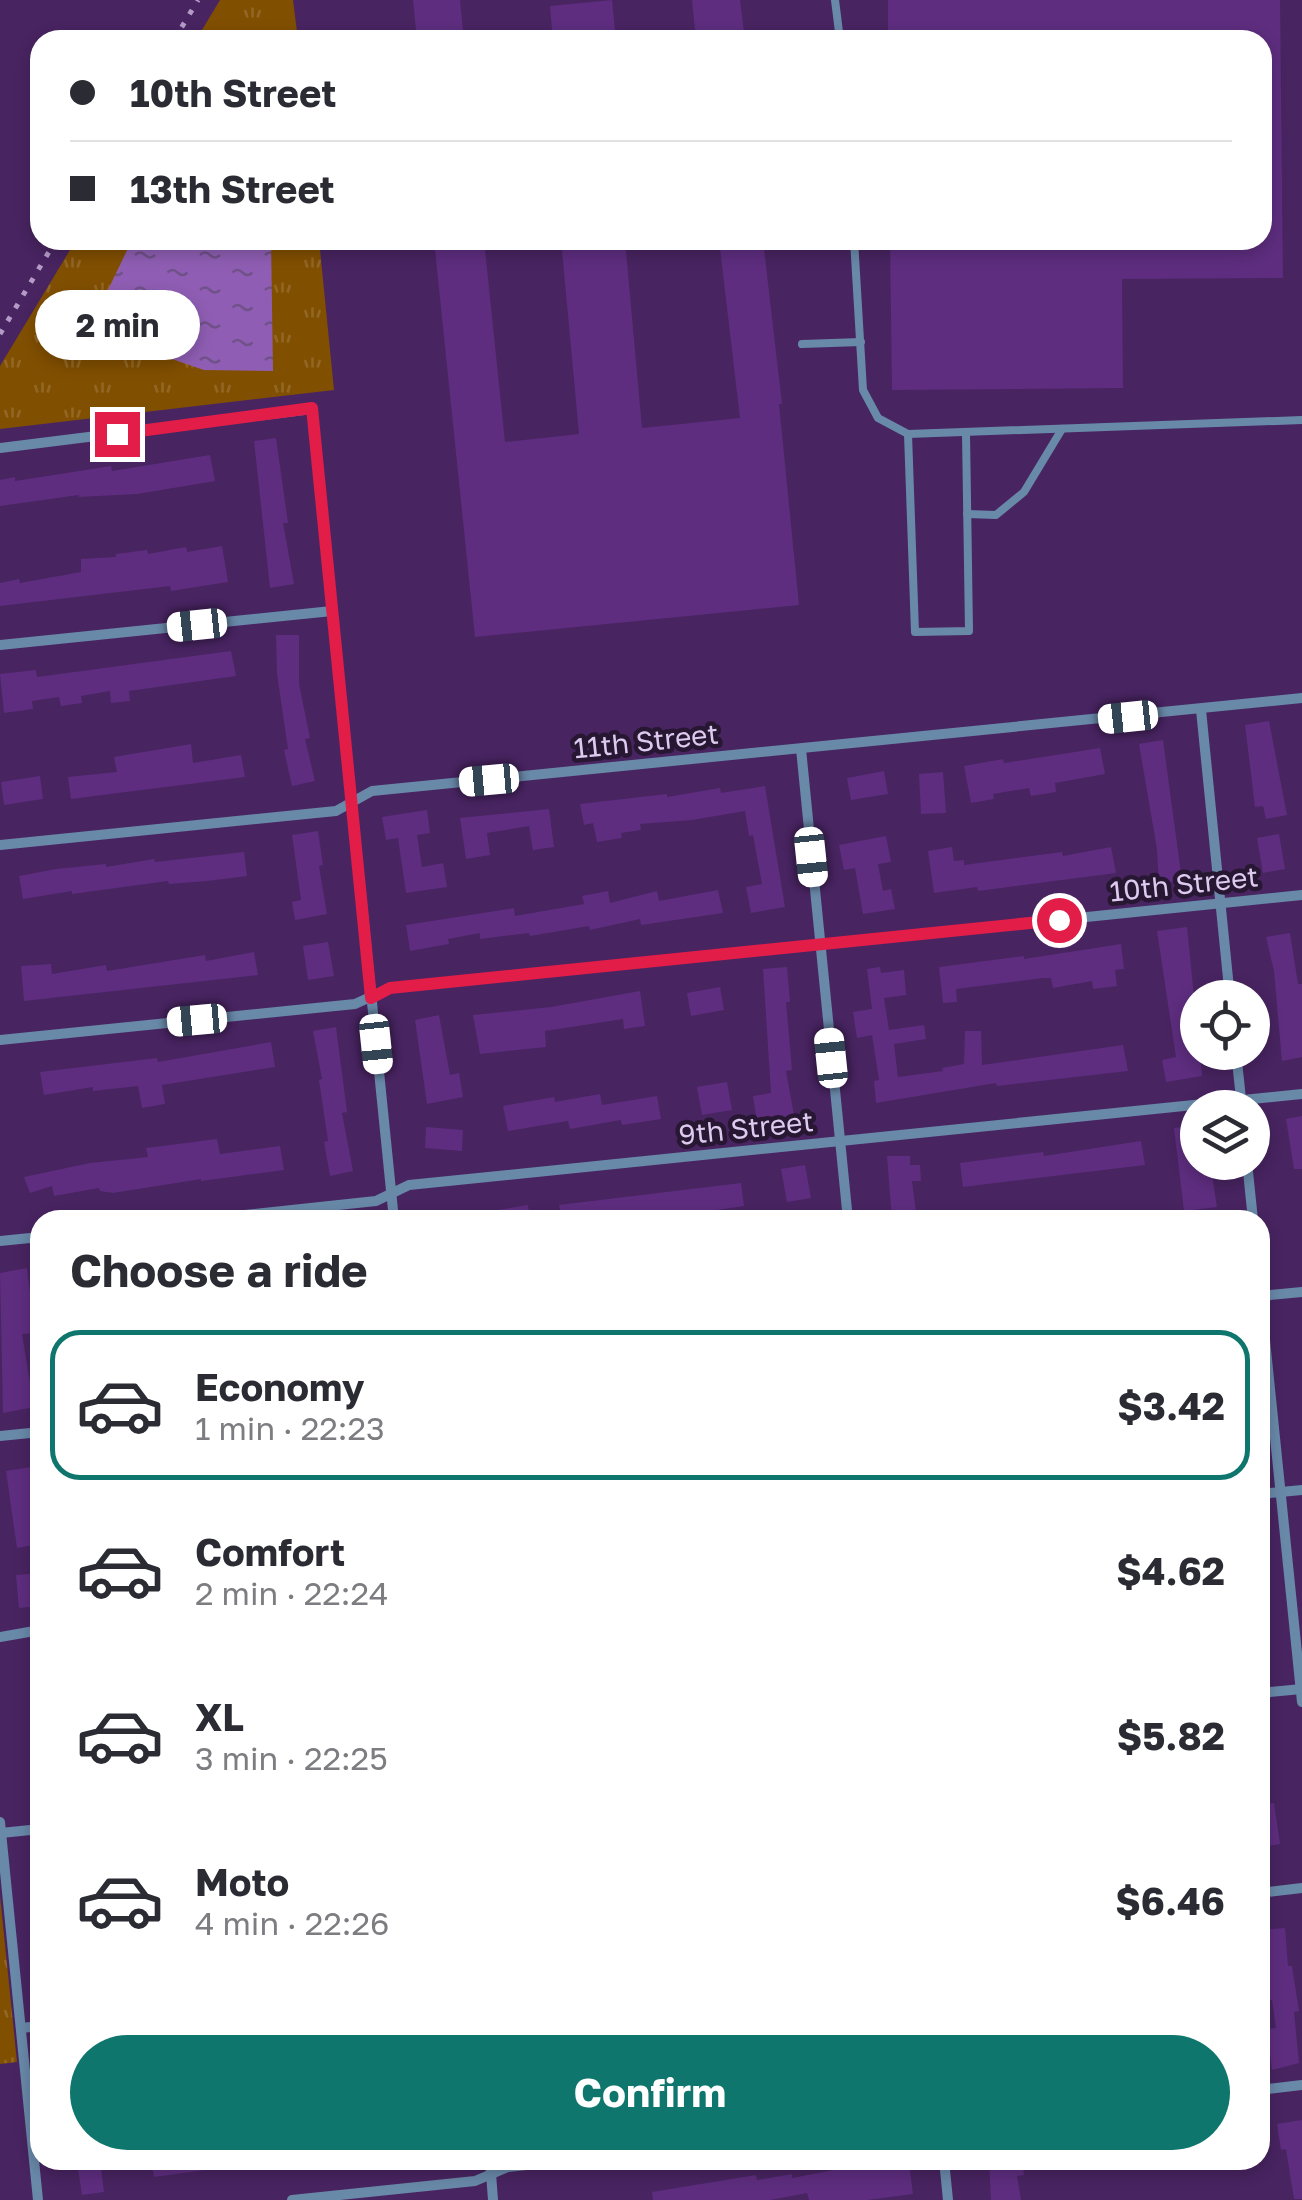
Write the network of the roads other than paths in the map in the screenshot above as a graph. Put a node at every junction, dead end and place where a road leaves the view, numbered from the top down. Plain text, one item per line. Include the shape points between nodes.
1 (836, 0) edge
2 (839, 30) edge
3 (855, 250) edge
4 (861, 342) junction
5 (802, 344) dead end
6 (1302, 420) edge
7 (1062, 429) junction
8 (966, 433) junction
9 (908, 434) junction
10 (0, 448) edge
11 (967, 514) junction
12 (332, 611) junction
13 (0, 645) edge
14 (1302, 698) edge
15 (1201, 710) junction
16 (801, 749) junction
17 (350, 804) junction
18 (0, 846) edge
19 (1302, 894) edge
20 (1220, 903) junction
21 (820, 944) junction
22 (1228, 980) edge
23 (371, 998) junction
24 (0, 1040) edge
25 (1302, 1094) edge
26 (1270, 1099) edge
27 (1180, 1110) edge
28 (840, 1141) junction
29 (1249, 1180) edge
30 (391, 1193) junction
31 (291, 1210) edge
32 (393, 1210) edge
33 (847, 1210) edge
34 (1252, 1210) edge
35 (30, 1238) edge
36 (0, 1241) edge
37 (1302, 1292) edge
38 (1270, 1294) edge
39 (1270, 1393) edge
40 (30, 1433) edge
41 (0, 1436) edge
42 (1302, 1490) edge
43 (1280, 1492) junction
44 (1270, 1493) edge
45 (30, 1632) edge
46 (0, 1637) edge
47 (1301, 1689) edge
48 (1270, 1692) edge
49 (1302, 1702) edge
50 (0, 1822) edge
51 (30, 1830) edge
52 (1, 1833) edge
53 (1302, 1888) edge
54 (1270, 1892) edge
55 (30, 2027) edge
56 (21, 2028) junction
57 (1302, 2086) edge
58 (1270, 2089) edge
59 (30, 2119) edge
60 (35, 2170) edge
61 (491, 2170) edge
62 (501, 2170) edge
63 (945, 2170) edge
64 (491, 2174) junction
65 (38, 2200) edge
66 (292, 2200) edge
67 (494, 2200) edge
68 (948, 2200) edge

1 - 2 lane
3 - 4 lane
4 - 5 lane
4 - 9 lane via 863,390 878,418
6 - 7 lane
7 - 8 lane
7 - 11 lane via 1024,492 996,515
8 - 9 lane
8 - 11 lane
9 - 11 lane via 915,632 968,631
10 - 12 street via 312,408
12 - 13 street
12 - 17 street
14 - 15 street, 11th Street
15 - 16 street, 11th Street
15 - 20 street
16 - 17 street, 11th Street via 372,791
16 - 21 street
17 - 18 street, 11th Street via 336,811
17 - 23 street
19 - 20 street, 10th Street
20 - 21 street, 10th Street
20 - 22 street
21 - 23 street, 10th Street via 390,988
21 - 28 street
23 - 24 street, 10th Street
23 - 30 street
25 - 26 street, 9th Street
27 - 28 street, 9th Street
28 - 30 street, 9th Street via 409,1185
28 - 33 street
29 - 34 street
30 - 31 street, 9th Street via 376,1201
30 - 32 street
35 - 36 street
37 - 38 street
39 - 43 street
40 - 41 street
42 - 43 street
43 - 44 street
43 - 47 street
45 - 46 street
47 - 48 street
47 - 49 street
50 - 52 street
51 - 52 street
52 - 56 street
53 - 54 street
55 - 56 street
56 - 59 street
57 - 58 street
60 - 65 street
61 - 64 street
62 - 64 street
63 - 68 street
64 - 66 street
64 - 67 street

